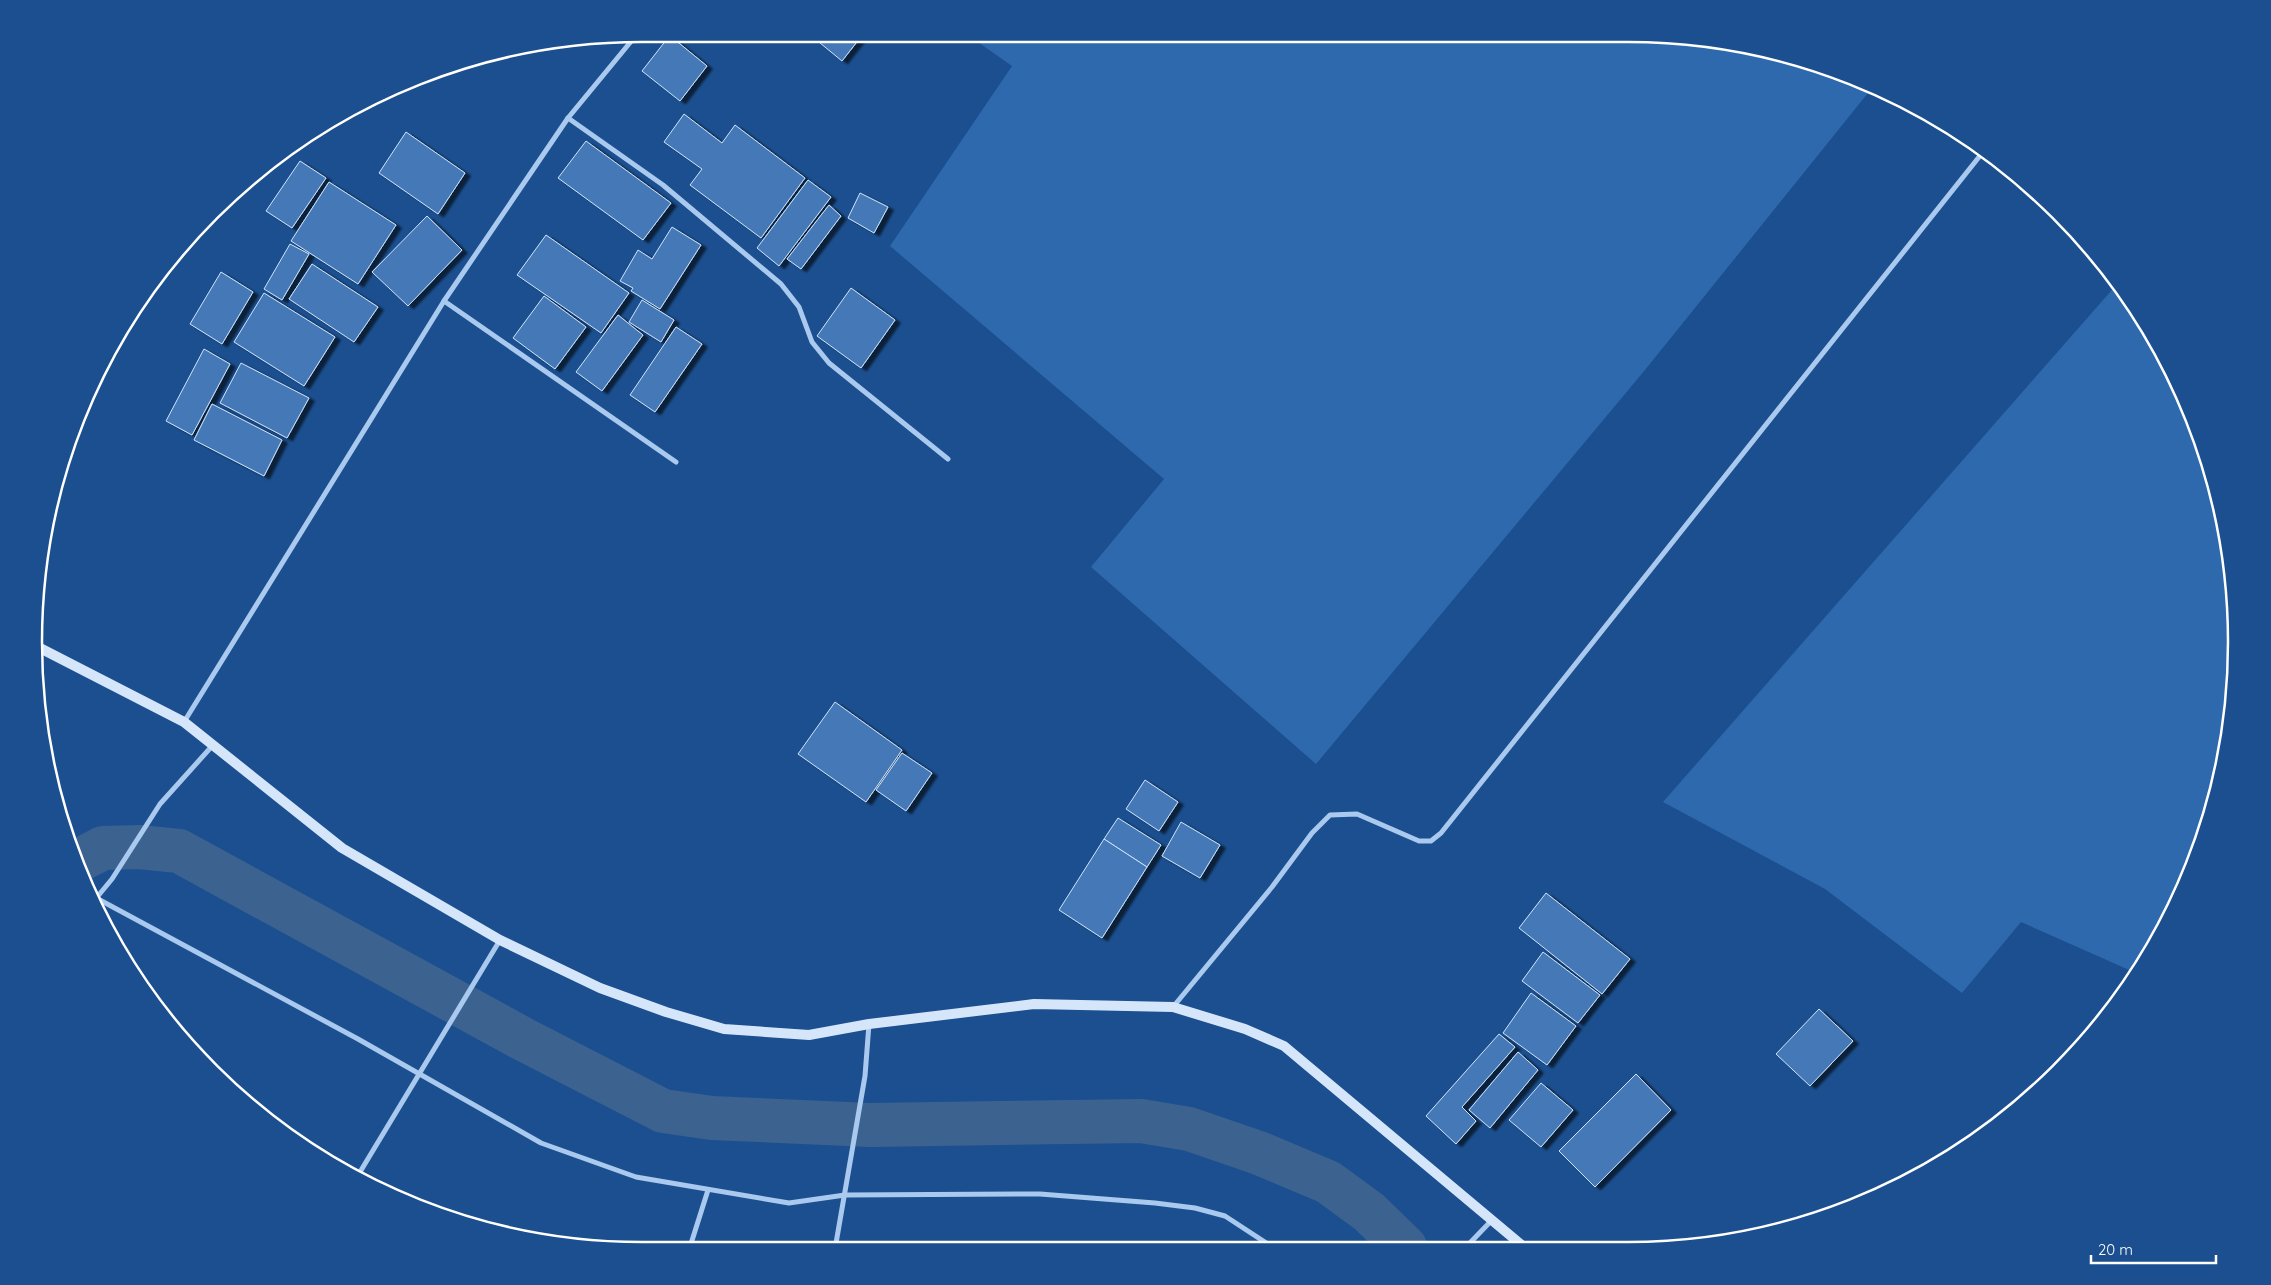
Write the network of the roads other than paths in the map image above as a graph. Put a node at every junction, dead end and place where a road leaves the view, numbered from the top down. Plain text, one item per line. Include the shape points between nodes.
1 (630, 43) edge
2 (568, 118) junction
3 (1980, 156) edge
4 (444, 300) junction
5 (948, 459) dead end
6 (676, 462) dead end
7 (42, 649) edge
8 (184, 722) junction
9 (214, 745) junction
10 (99, 897) edge
11 (102, 904) edge
12 (500, 940) junction
13 (1174, 1007) junction
14 (869, 1024) junction
15 (419, 1074) junction
16 (360, 1172) edge
17 (708, 1190) junction
18 (845, 1195) junction
19 (1492, 1220) junction
20 (692, 1242) edge
21 (835, 1242) edge
22 (1265, 1242) edge
23 (1470, 1242) edge
24 (1518, 1242) edge

1 - 2 street
2 - 4 street
2 - 5 street via 663,185 781,284 798,307 812,342 829,363
3 - 13 street via 1441,833 1431,841 1419,841 1357,814 1330,816 1312,833
4 - 6 street
4 - 8 street
7 - 8 street
8 - 9 street
9 - 10 street via 148,820
9 - 12 street via 342,848
11 - 15 street via 198,951
12 - 14 street via 600,988 724,1029 809,1035
12 - 15 street
13 - 14 street via 1034,1004
13 - 19 street via 1245,1029 1284,1046
14 - 18 street via 865,1076
15 - 16 street
15 - 17 street via 541,1143 636,1177
17 - 18 street via 789,1204
17 - 20 street
18 - 21 street
18 - 22 street via 1040,1194 1155,1203 1225,1216
19 - 23 street
19 - 24 street

